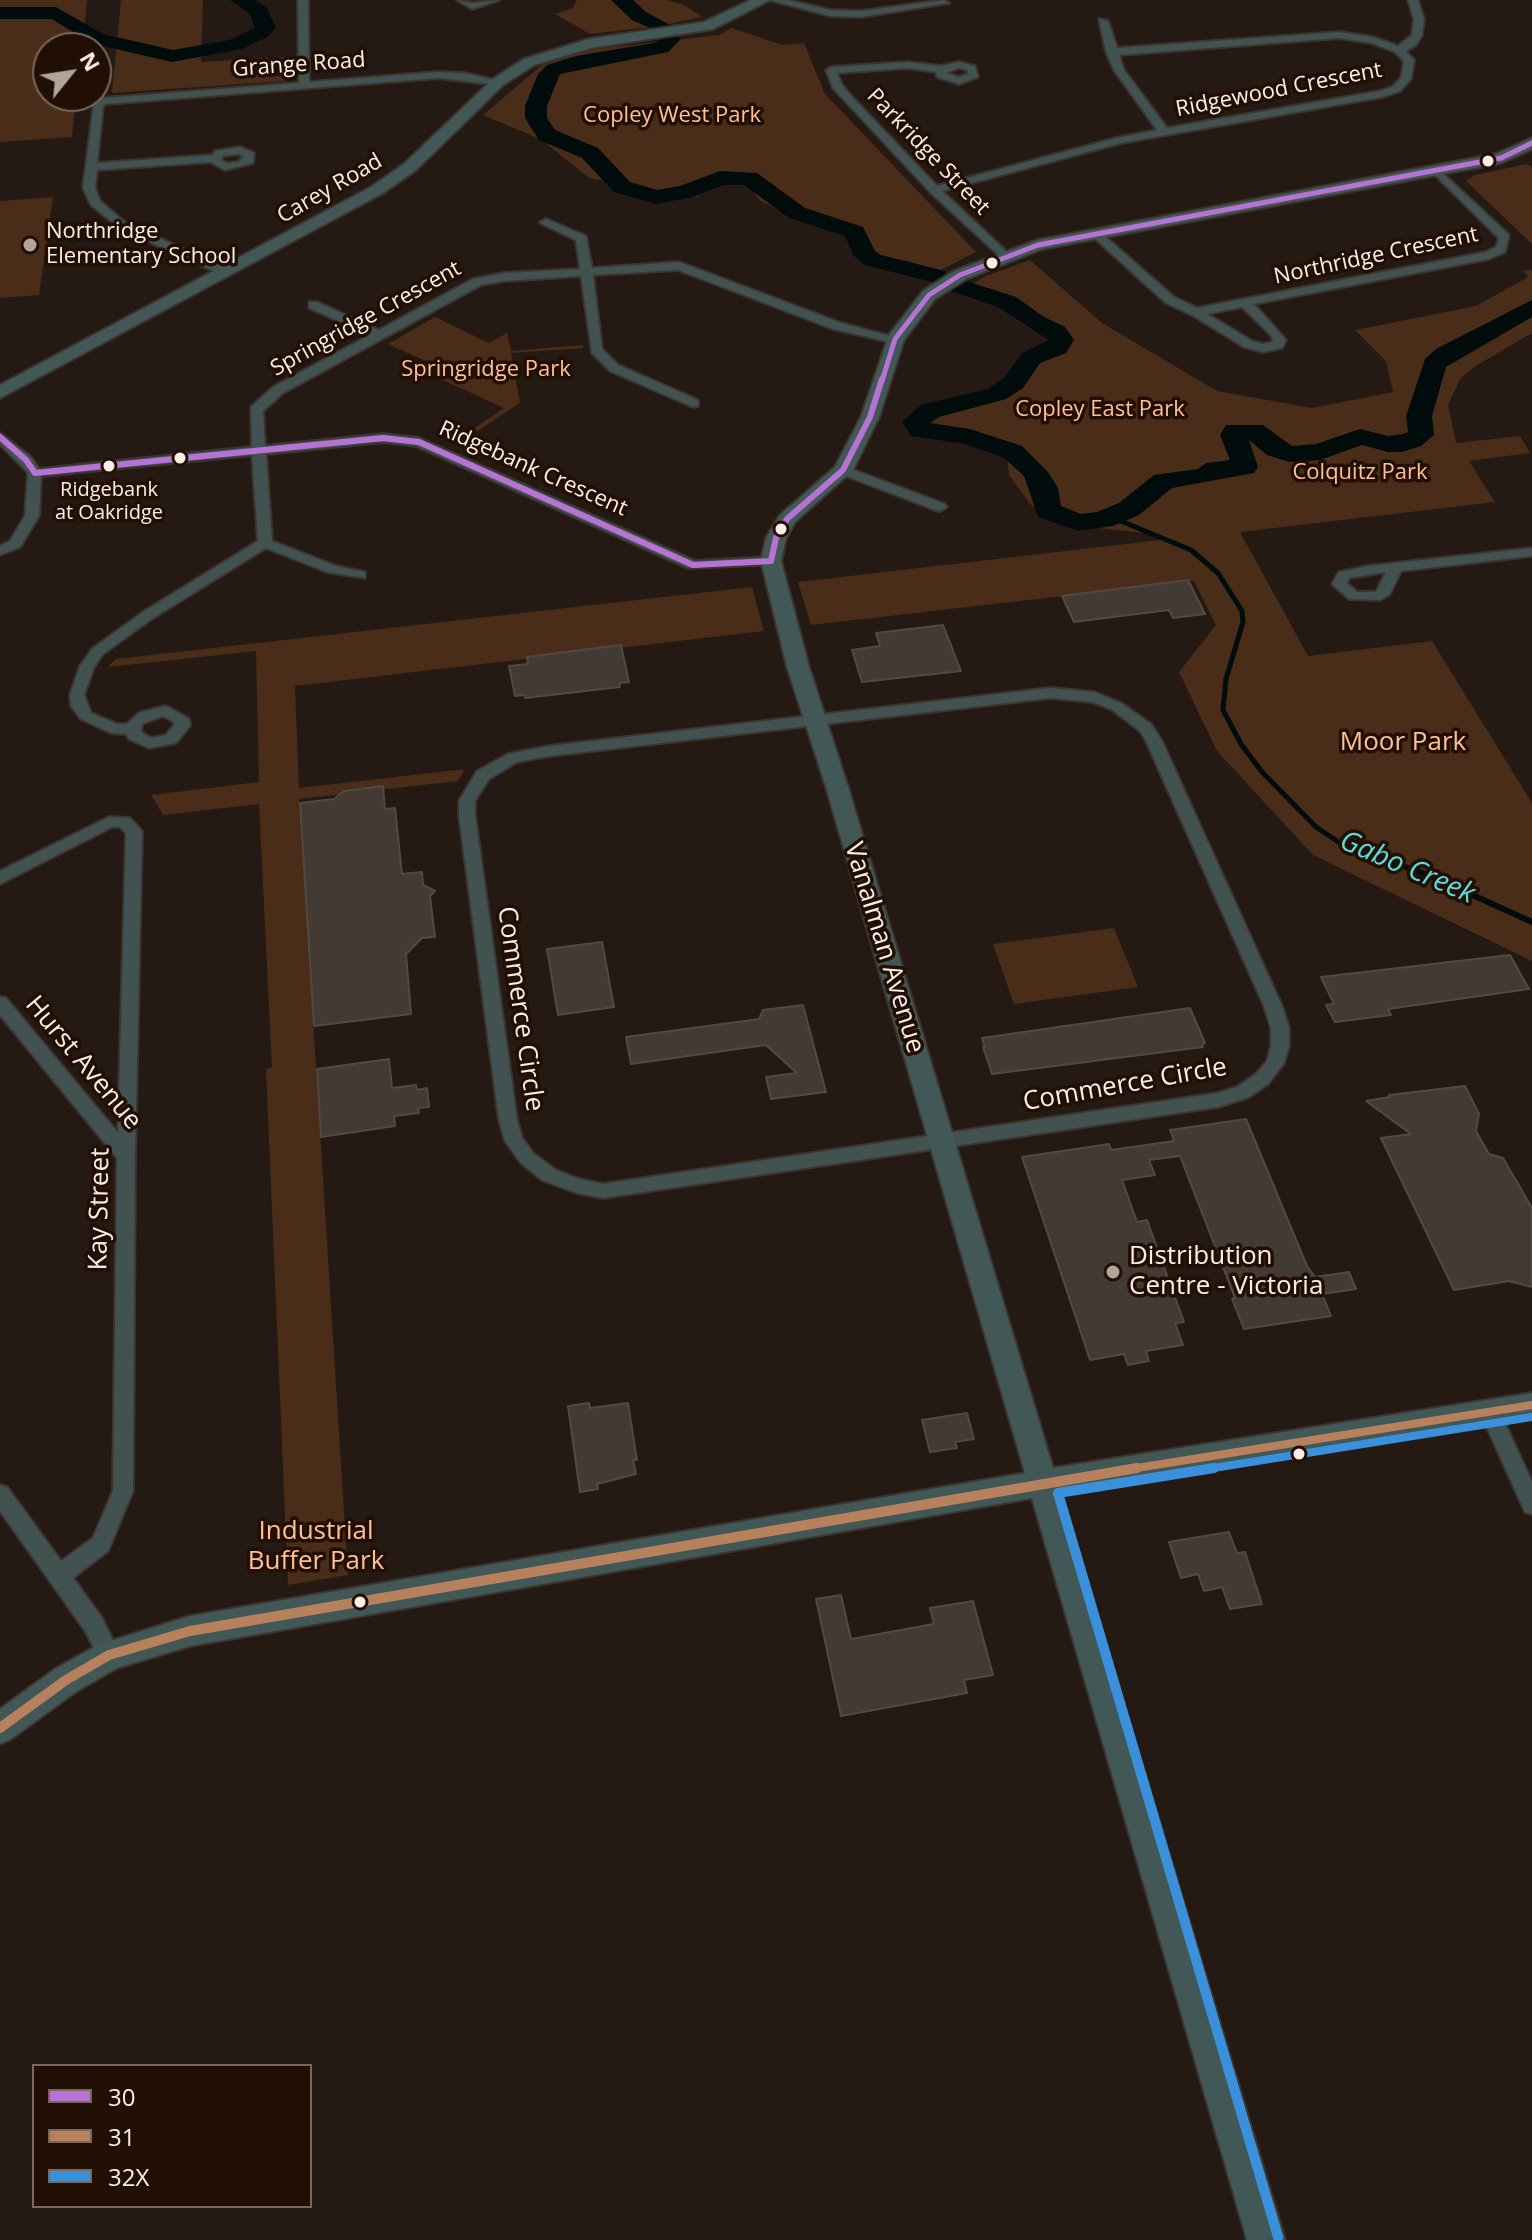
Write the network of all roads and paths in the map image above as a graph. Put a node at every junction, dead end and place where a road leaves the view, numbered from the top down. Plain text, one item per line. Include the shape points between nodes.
1 (303, 0) edge
2 (462, 0) edge
3 (494, 0) edge
4 (763, 0) edge
5 (775, 0) edge
6 (1413, 0) edge
7 (944, 3) dead end
8 (1103, 21) dead end
9 (1399, 50) junction
10 (1111, 52) junction
11 (941, 69) dead end
12 (498, 82) junction
13 (304, 85) junction
14 (1164, 132) junction
15 (1532, 143) edge
16 (215, 158) dead end
17 (91, 167) junction
18 (1436, 170) junction
19 (934, 190) junction
20 (546, 222) dead end
21 (1096, 234) junction
22 (1004, 256) junction
23 (586, 270) junction
24 (226, 272) junction
25 (1246, 304) junction
26 (313, 305) dead end
27 (1196, 312) junction
28 (380, 335) junction
29 (895, 339) junction
30 (0, 392) edge
31 (693, 403) dead end
32 (0, 437) edge
33 (259, 451) junction
34 (843, 470) junction
35 (35, 473) junction
36 (940, 507) dead end
37 (265, 543) junction
38 (0, 551) edge
39 (1532, 552) edge
40 (771, 561) junction
41 (1395, 569) dead end
42 (360, 575) dead end
43 (816, 721) junction
44 (132, 729) dead end
45 (0, 878) edge
46 (0, 1003) edge
47 (942, 1141) junction
48 (126, 1156) junction
49 (1532, 1405) edge
50 (1490, 1412) junction
51 (1043, 1483) junction
52 (0, 1494) edge
53 (1532, 1505) edge
54 (58, 1576) junction
55 (109, 1655) junction
56 (0, 1728) edge
57 (1266, 2240) edge

1 - 13 street
2 - 3 street via 472,6
4 - 12 street, Carey Road via 695,29 556,52
5 - 7 street via 861,14
6 - 9 street via 1417,35
8 - 10 street
9 - 10 street, Ridgewood Crescent via 1339,35
9 - 14 street, Ridgewood Crescent via 1409,60 1406,79 1396,89
10 - 14 street
11 - 19 street, Parkridge Street via 907,65 831,70 837,86
12 - 13 street, Grange Road via 438,75
12 - 24 street, Carey Road via 394,179
13 - 17 street, Grange Road via 103,101 98,105
14 - 19 street, Ridgewood Crescent
15 - 18 street via 1501,158
16 - 17 street
17 - 24 street via 91,195 110,219
18 - 21 street
18 - 25 street, Northridge Crescent via 1505,237 1501,249
19 - 22 street, Parkridge Street
20 - 23 street via 582,238
21 - 22 street
21 - 27 street, Northridge Crescent via 1170,300
22 - 29 street via 929,295
23 - 28 street, Springridge Crescent via 477,282
23 - 29 street, Springridge Crescent via 679,266 837,326
23 - 31 street via 596,350 614,368
24 - 30 street, Carey Road
25 - 27 street, Northridge Crescent
25 - 27 street, Northridge Crescent via 1276,333 1278,345 1248,344
26 - 28 street
28 - 33 street, Springridge Crescent via 278,390 256,410
29 - 34 street via 870,417
32 - 35 street
33 - 35 street, Ridgebank Crescent
33 - 37 street, Springridge Crescent
33 - 40 street, Ridgebank Crescent via 383,438 419,442 693,565
34 - 36 street
34 - 40 street via 787,519
35 - 38 street via 32,516 15,544
37 - 42 street
37 - 44 street via 148,615 98,651 87,666 77,695 86,716 116,729
39 - 41 street
40 - 43 street, Vanalman Avenue
43 - 47 street, Vanalman Avenue
43 - 47 street, Commerce Circle via 1050,693 1094,697 1133,717 1154,741 1280,1028 1275,1063 1243,1092
43 - 47 street, Commerce Circle via 513,758 495,766 475,786 467,815 514,1141 549,1175 603,1191
45 - 48 street, Kay Street via 109,822 124,822 134,831
46 - 48 street, Hurst Avenue
47 - 51 street, Vanalman Avenue
48 - 54 street, Kay Street via 123,1491 101,1544
49 - 50 street
50 - 51 street
50 - 53 street
51 - 55 street via 190,1631
51 - 57 street, Vanalman Avenue
52 - 54 street
54 - 55 street
55 - 56 street

